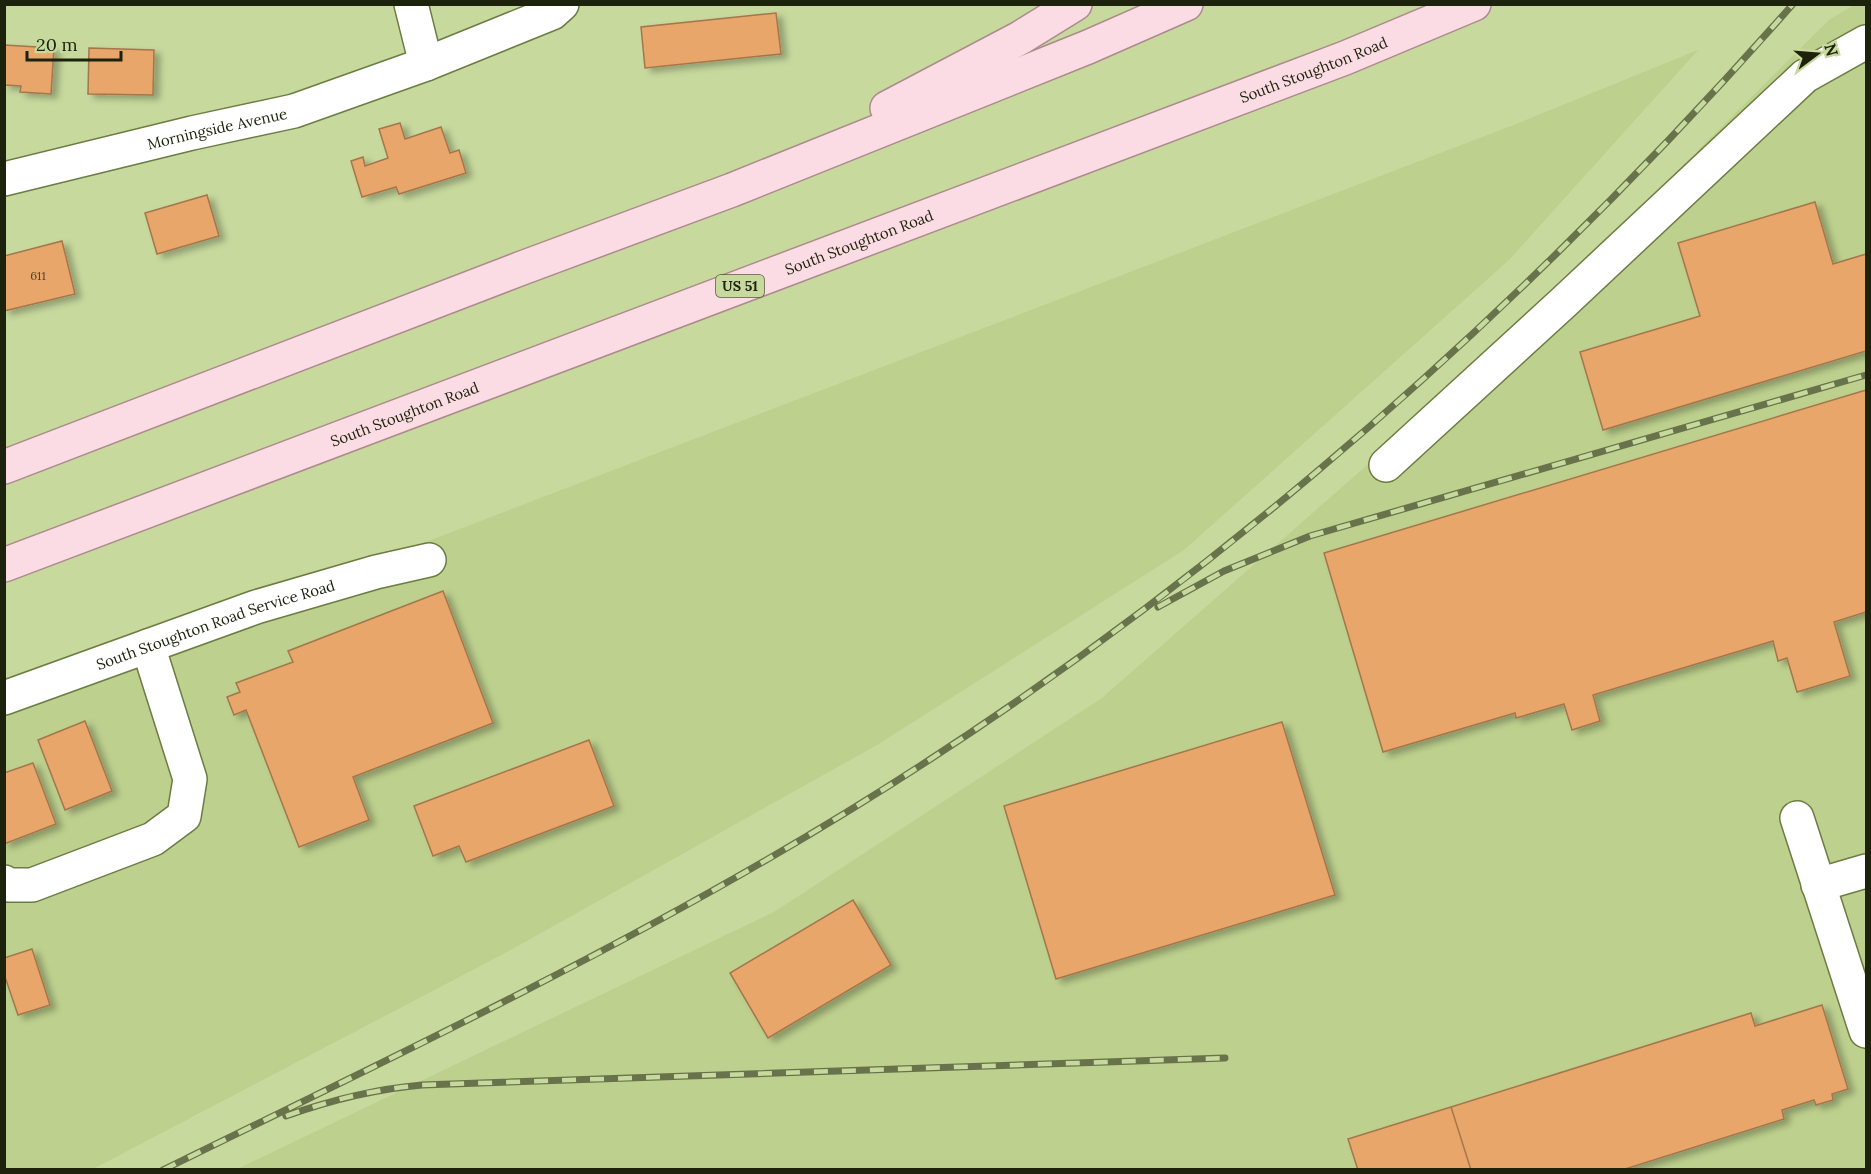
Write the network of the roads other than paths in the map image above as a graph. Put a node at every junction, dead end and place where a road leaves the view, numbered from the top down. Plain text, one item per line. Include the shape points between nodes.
1 (411, 4) edge
2 (562, 4) edge
3 (1076, 4) edge
4 (1186, 4) edge
5 (1474, 4) edge
6 (1866, 42) edge
7 (426, 64) junction
8 (4, 179) edge
9 (732, 190) junction
10 (1386, 465) dead end
11 (4, 468) edge
12 (429, 560) dead end
13 (4, 565) edge
14 (148, 646) junction
15 (4, 698) edge
16 (1797, 818) dead end
17 (1866, 871) edge
18 (4, 882) edge
19 (1818, 885) junction
20 (1866, 1031) edge

1 - 7 street
2 - 7 street, Morningside Avenue via 552,13
3 - 9 main road via 1020,38
4 - 9 main road
5 - 13 main road, South Stoughton Road / US 51 via 1345,58
6 - 10 street via 1805,76
7 - 8 street, Morningside Avenue via 294,111
9 - 11 main road
12 - 14 street, South Stoughton Road Service Road via 256,607
14 - 15 street, South Stoughton Road Service Road
14 - 18 street via 190,778 184,816 153,838 32,885
16 - 19 street
17 - 19 street
19 - 20 street

